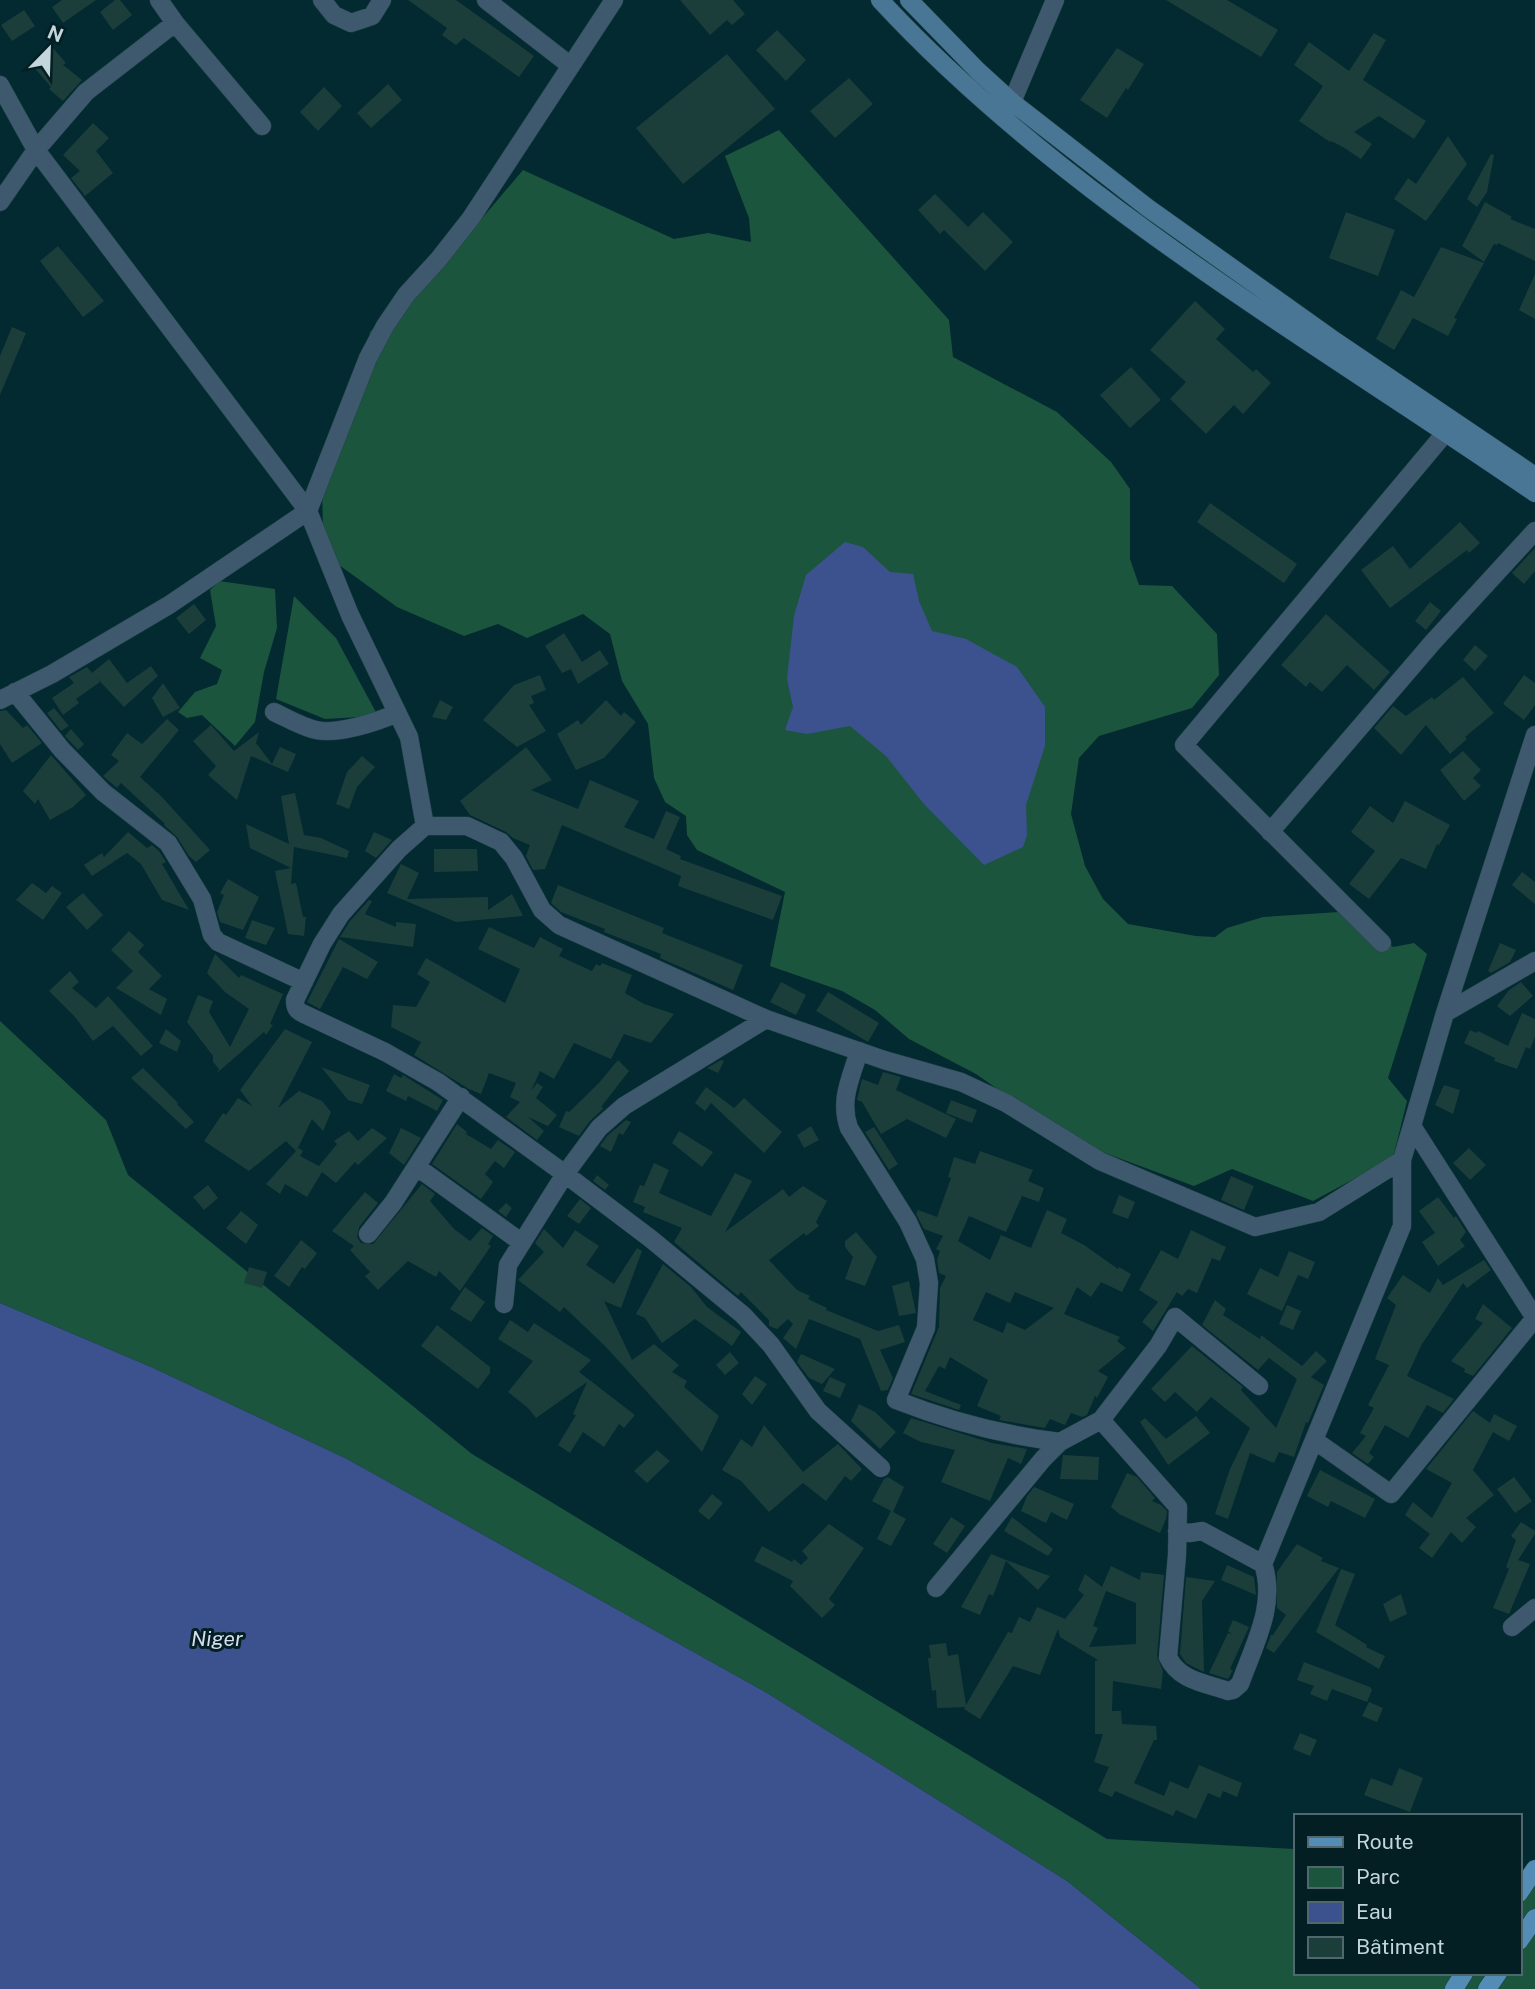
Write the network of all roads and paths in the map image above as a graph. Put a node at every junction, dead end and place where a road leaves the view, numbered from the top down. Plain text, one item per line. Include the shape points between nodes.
1 (159, 0) edge
2 (322, 0) edge
3 (382, 0) edge
4 (486, 0) edge
5 (614, 0) edge
6 (880, 0) edge
7 (909, 0) edge
8 (1055, 0) edge
9 (175, 23) junction
10 (571, 66) junction
11 (0, 85) edge
12 (1007, 109) junction
13 (262, 126) dead end
14 (36, 150) junction
15 (0, 202) edge
16 (1411, 400) junction
17 (1446, 432) junction
18 (1535, 476) edge
19 (1535, 493) edge
20 (308, 511) junction
21 (1535, 531) edge
22 (8, 696) edge
23 (274, 712) dead end
24 (397, 713) junction
25 (1535, 735) edge
26 (425, 826) junction
27 (1270, 832) junction
28 (1382, 943) dead end
29 (1535, 961) edge
30 (304, 982) junction
31 (1445, 1013) junction
32 (766, 1019) junction
33 (859, 1051) junction
34 (461, 1097) junction
35 (1412, 1126) junction
36 (1402, 1160) junction
37 (417, 1167) junction
38 (565, 1174) junction
39 (368, 1234) dead end
40 (521, 1242) junction
41 (504, 1304) dead end
42 (1535, 1318) edge
43 (1259, 1386) dead end
44 (1101, 1420) junction
45 (1314, 1440) junction
46 (1060, 1442) junction
47 (881, 1468) dead end
48 (1177, 1531) junction
49 (1263, 1564) junction
50 (936, 1588) dead end
51 (1535, 1608) edge
52 (1512, 1627) dead end
53 (1535, 1870) edge
54 (1521, 1890) edge
55 (1535, 1918) edge
56 (1521, 1938) edge

1 - 9 street
2 - 3 street via 334,15 351,23 372,16
4 - 10 street
5 - 10 street
6 - 12 main road
7 - 12 main road via 978,71
8 - 12 street
9 - 13 street
9 - 14 street via 86,92
10 - 20 street via 471,218 385,326
11 - 14 street
12 - 16 main road
14 - 15 street
14 - 20 street
16 - 17 main road
16 - 18 main road
17 - 19 main road
17 - 27 street via 1184,745
20 - 22 street via 169,605
20 - 24 street
21 - 27 street
22 - 30 street via 103,792 168,843 202,899 218,942
23 - 24 street via 317,731 363,726
24 - 26 street via 410,737
25 - 31 street
26 - 30 street via 341,914
26 - 32 street via 467,826 501,842 542,909 559,925
27 - 28 street
29 - 31 street
30 - 34 street via 295,1000 298,1011 385,1052
31 - 35 street
32 - 33 street
32 - 38 street via 624,1106 599,1128
33 - 36 street via 986,1093 1100,1161 1255,1227 1319,1212
33 - 46 street via 844,1114 908,1222 925,1259 929,1283 926,1328 896,1401 1017,1437
34 - 37 street
34 - 38 street
35 - 36 street
35 - 42 street
36 - 45 street via 1402,1226
37 - 39 street
37 - 40 street
38 - 40 street
38 - 47 street via 743,1315 771,1345 818,1411
40 - 41 street via 508,1265
42 - 45 street via 1391,1494
43 - 44 street via 1175,1317
44 - 46 street
44 - 48 street via 1178,1507
45 - 49 street
46 - 50 street
48 - 49 street via 1202,1531
48 - 49 street via 1168,1657 1184,1676 1228,1691 1240,1684 1268,1602
51 - 52 street
53 - 54 main road
55 - 56 main road

